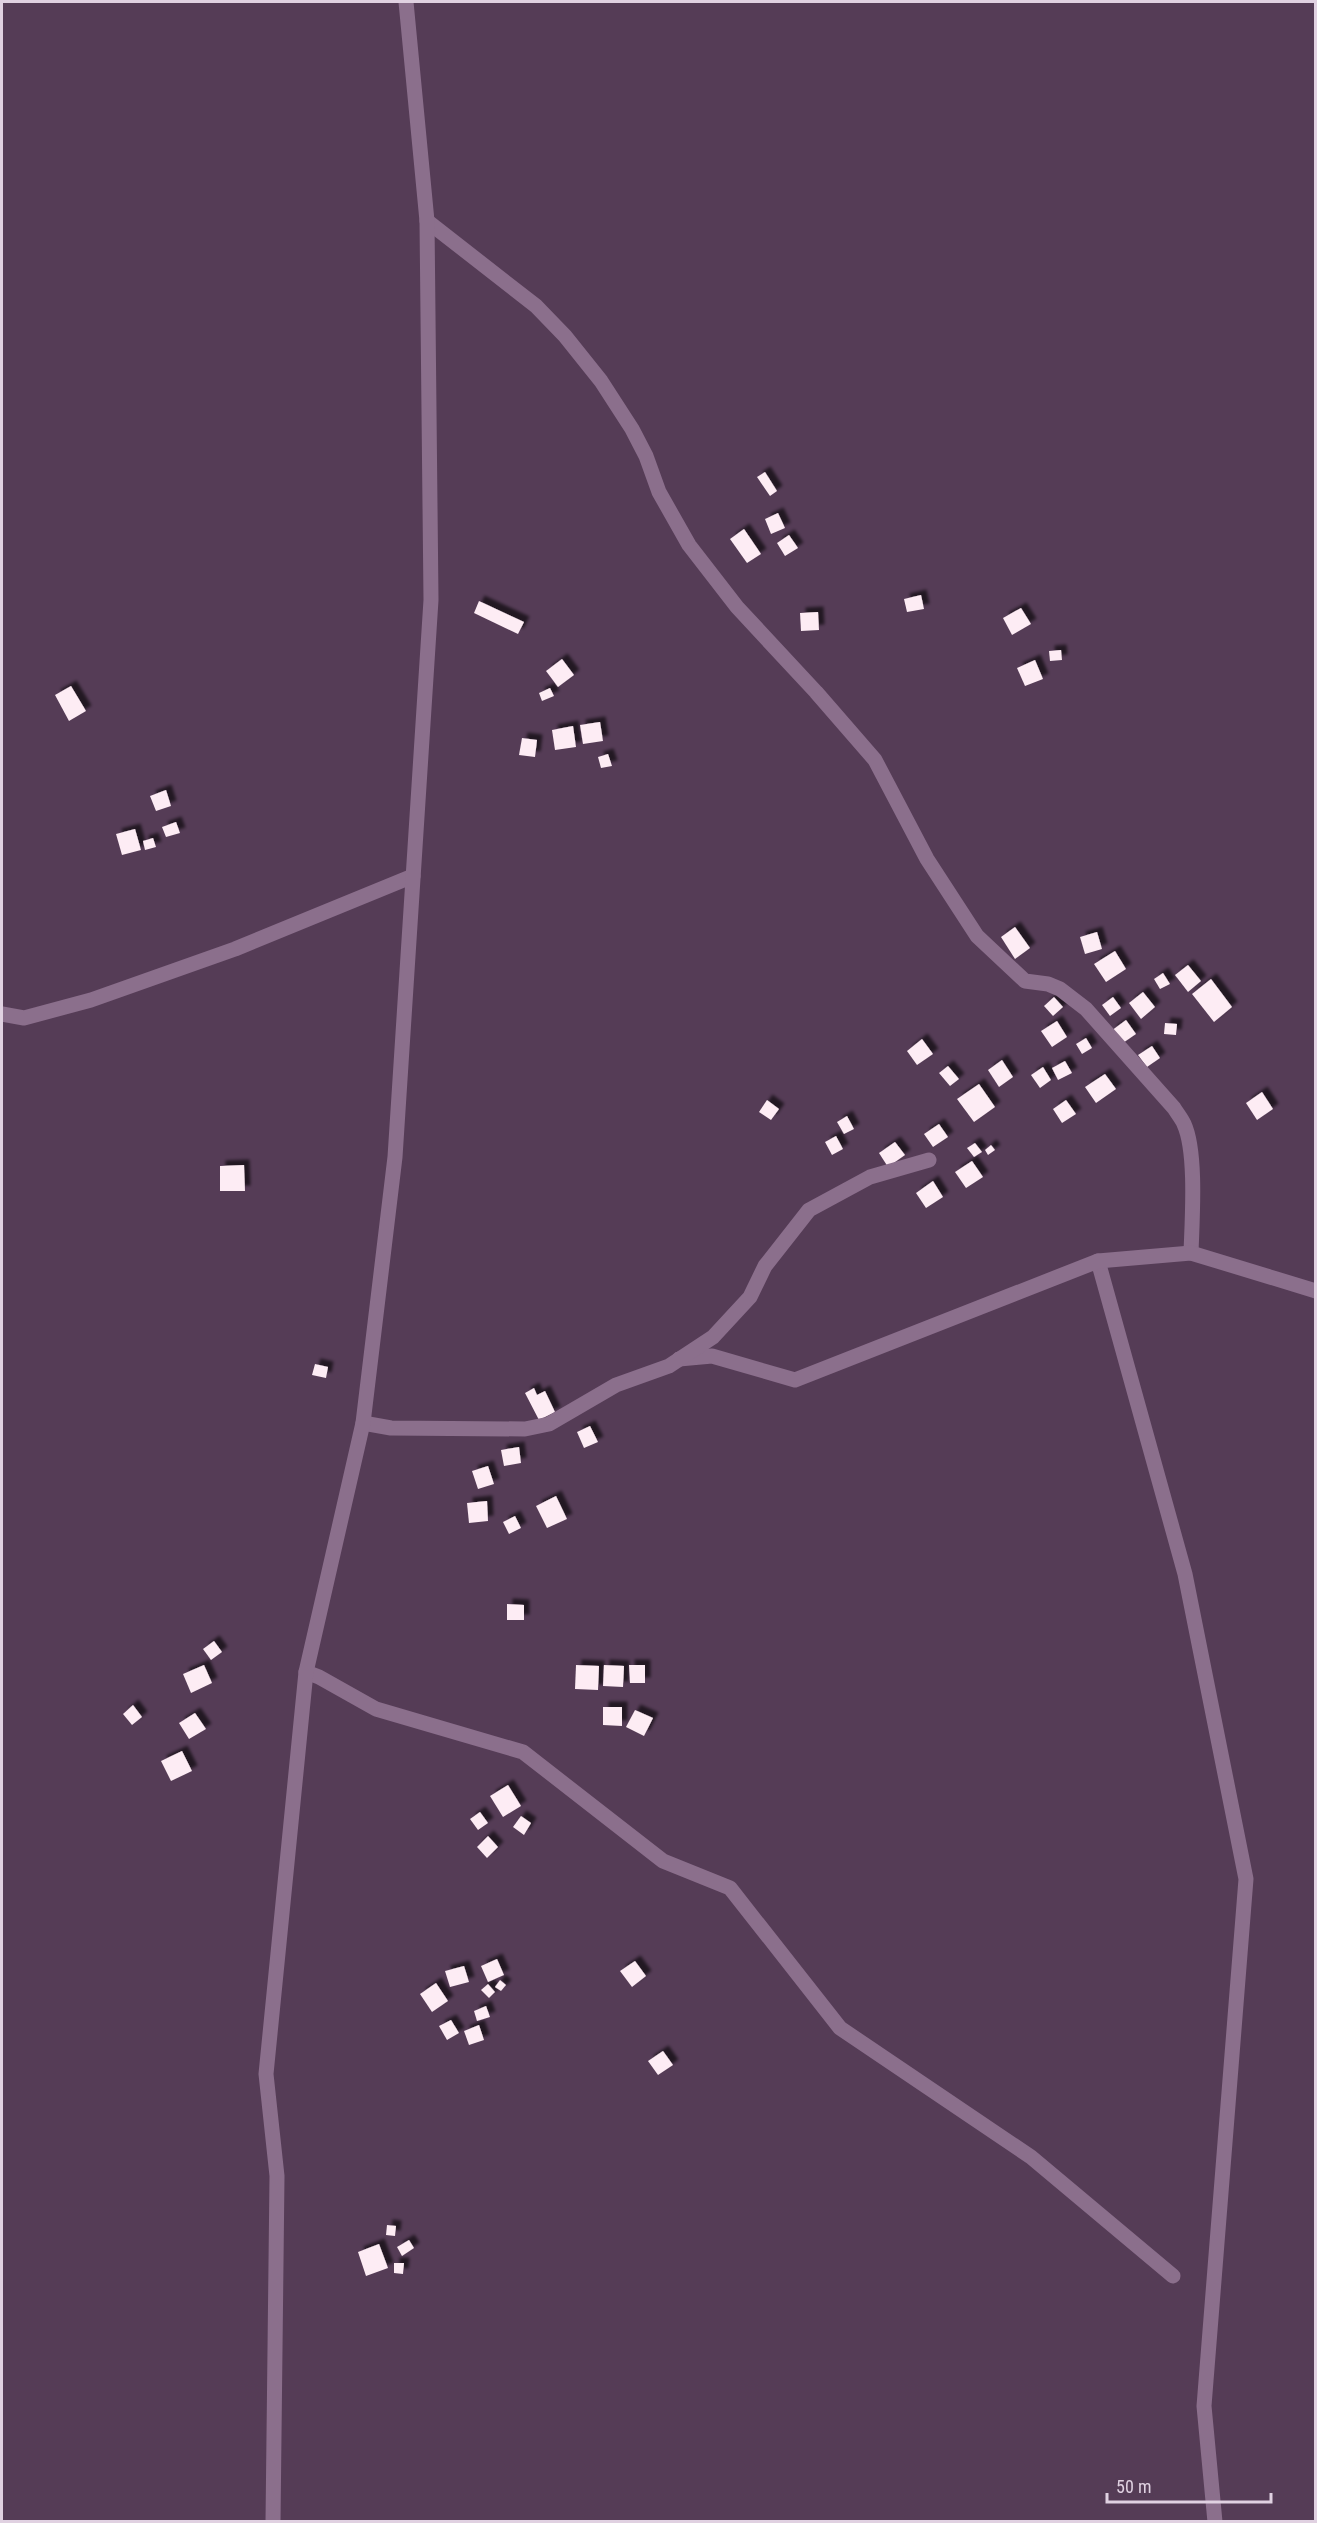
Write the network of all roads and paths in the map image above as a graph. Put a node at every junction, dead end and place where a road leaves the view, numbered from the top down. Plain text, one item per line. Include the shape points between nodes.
1 (406, 2) edge
2 (427, 221) junction
3 (413, 876) junction
4 (2, 1014) edge
5 (929, 1160) dead end
6 (1191, 1253) junction
7 (1098, 1261) junction
8 (1316, 1291) edge
9 (679, 1359) junction
10 (363, 1423) junction
11 (306, 1672) junction
12 (1173, 2276) dead end
13 (273, 2522) edge
14 (1215, 2522) edge

1 - 2 street
2 - 3 street via 431,600
2 - 6 street via 536,306 601,381 632,429 659,492 689,545 737,607 875,760 927,859 977,936 1025,981 1060,989 1086,1009 1174,1108 1185,1126 1190,1156
3 - 4 street via 235,950 91,1000 24,1018
3 - 10 street via 396,1157
5 - 9 street via 870,1178 809,1210 765,1266 750,1296 713,1337
6 - 7 street
6 - 8 street
7 - 9 street via 795,1380 712,1356
7 - 14 street via 1185,1574 1246,1880 1204,2406
9 - 10 street via 616,1386 541,1426 391,1428
10 - 11 street
11 - 12 street via 376,1708 523,1752 663,1861 730,1888 840,2028 1031,2157
11 - 13 street via 266,2074 277,2176

